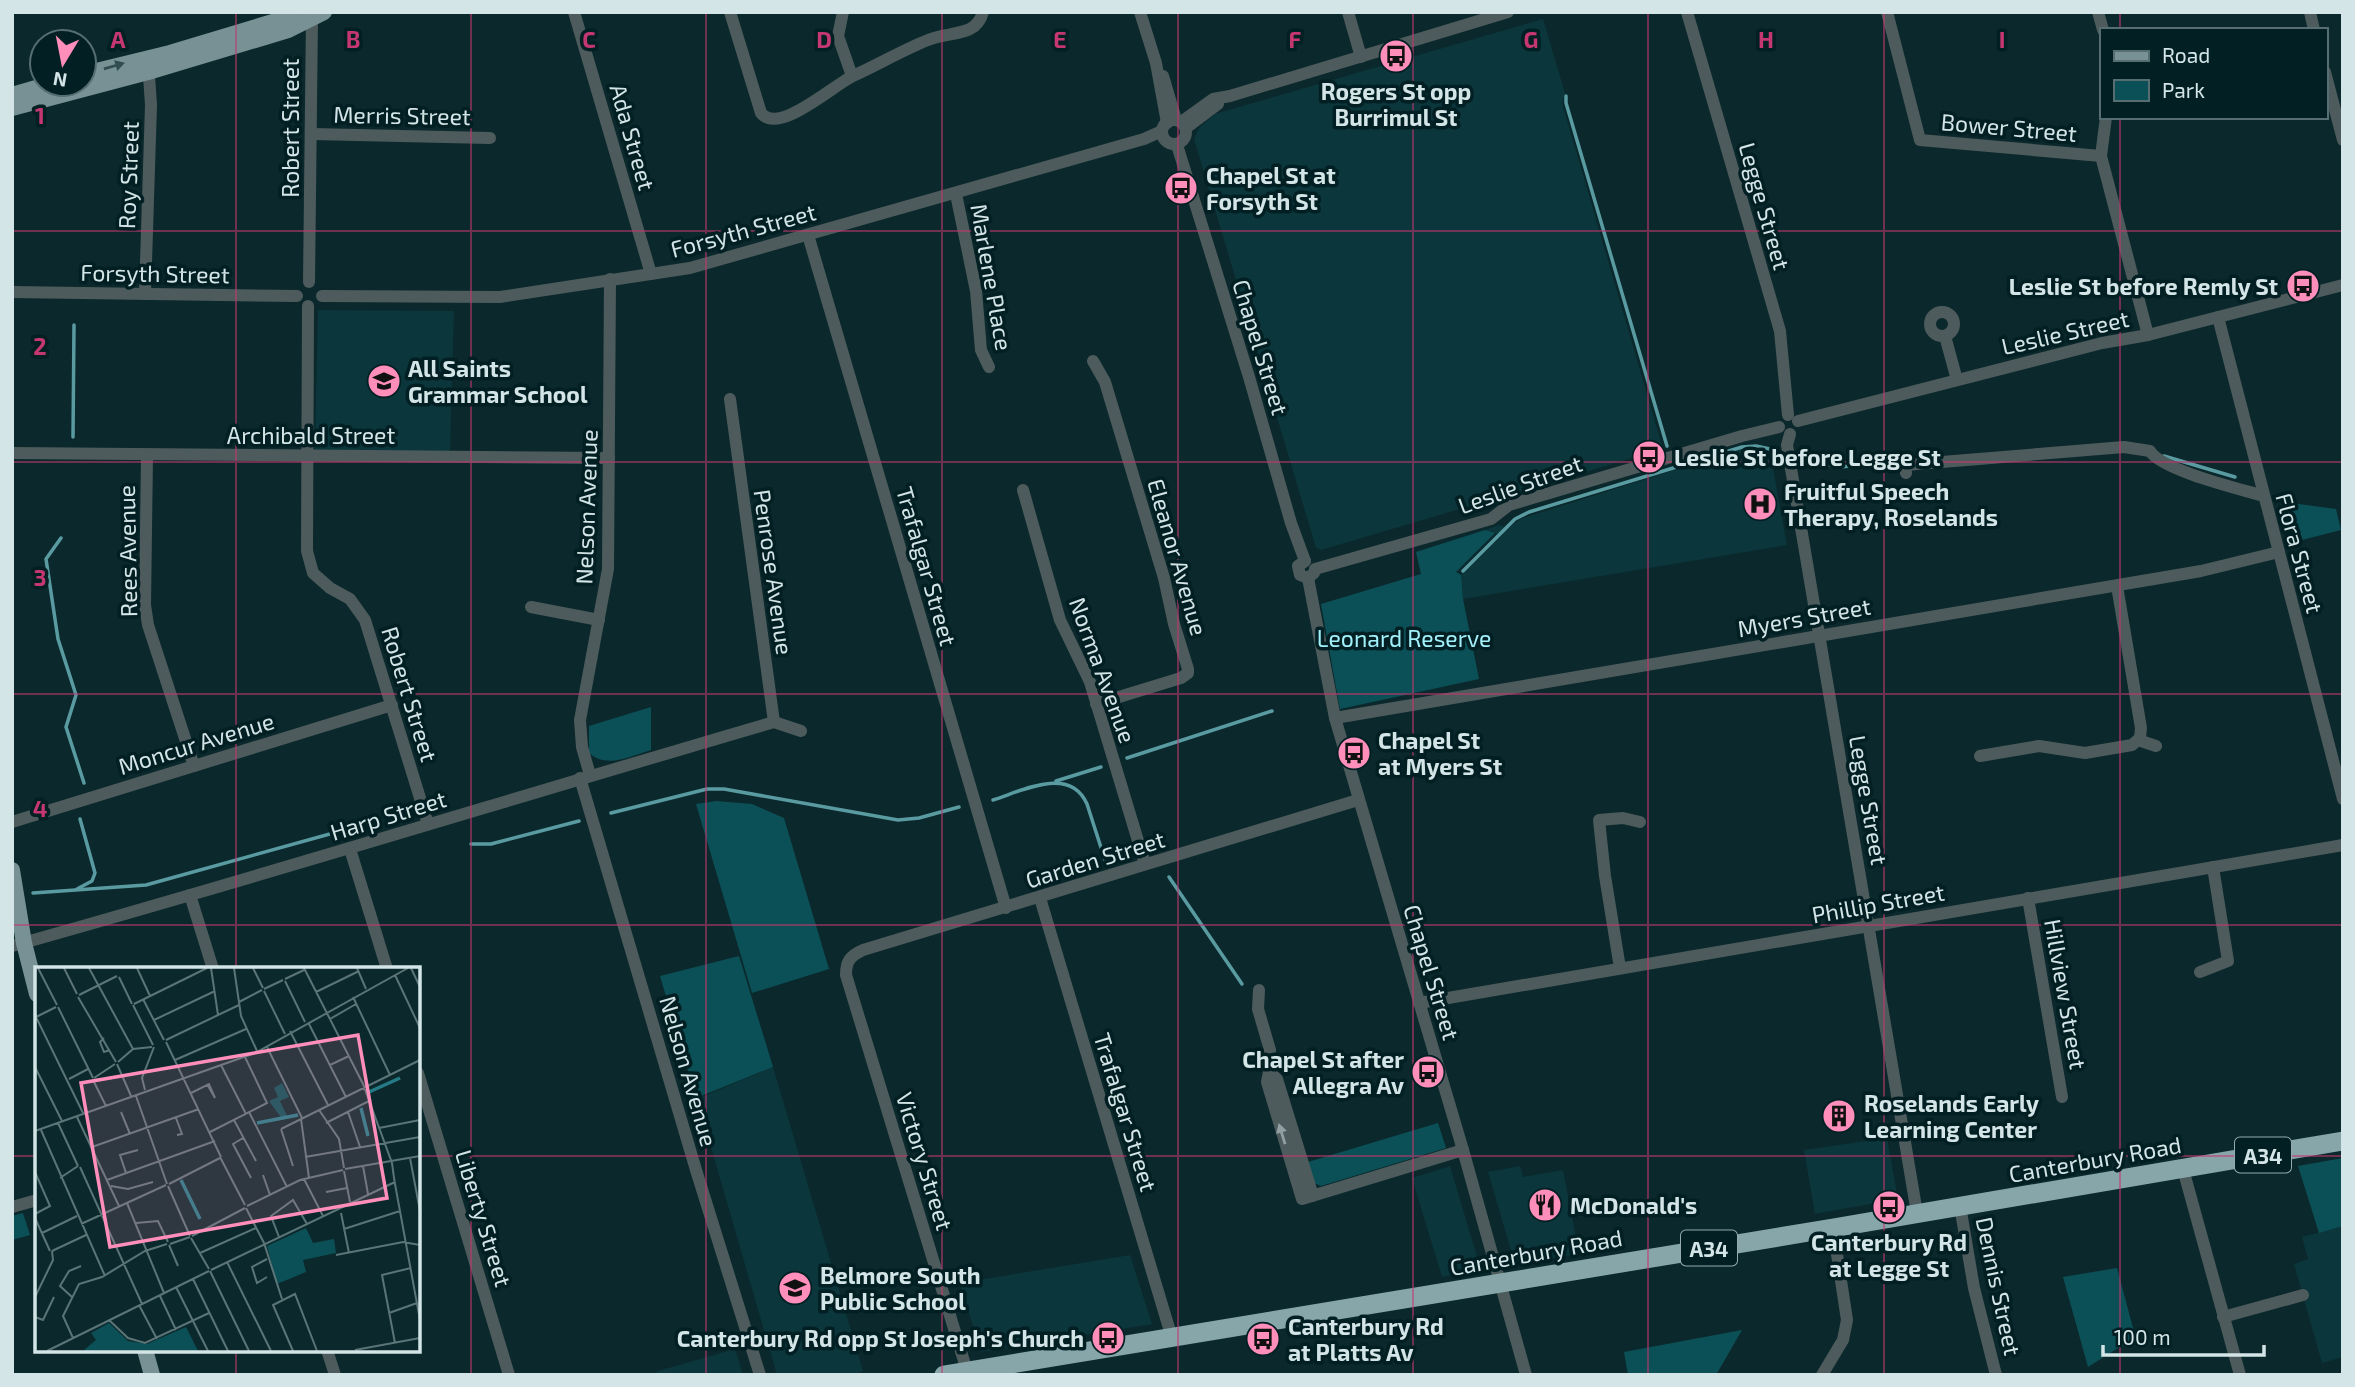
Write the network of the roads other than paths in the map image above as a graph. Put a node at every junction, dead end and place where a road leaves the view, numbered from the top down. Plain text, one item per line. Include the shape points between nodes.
1 (574, 12) edge
2 (730, 12) edge
3 (843, 12) edge
4 (983, 12) edge
5 (1140, 12) edge
6 (1348, 12) edge
7 (1508, 12) edge
8 (1687, 12) edge
9 (1887, 12) edge
10 (318, 14) edge
11 (1361, 57) junction
12 (1156, 63) junction
13 (146, 65) junction
14 (98, 72) edge
15 (852, 76) junction
16 (2327, 80) edge
17 (1169, 91) junction
18 (1230, 96) junction
19 (1202, 106) junction
20 (12, 108) edge
21 (2106, 119) edge
22 (1174, 125) junction
23 (312, 134) junction
24 (491, 138) dead end
25 (2343, 140) edge
26 (1177, 145) junction
27 (2101, 156) junction
28 (956, 194) junction
29 (808, 235) junction
30 (651, 274) junction
31 (610, 279) junction
32 (309, 282) junction
33 (2343, 285) edge
34 (12, 292) edge
35 (145, 294) junction
36 (297, 296) junction
37 (321, 296) junction
38 (308, 306) junction
39 (2218, 317) junction
40 (2148, 335) junction
41 (1945, 336) dead end
42 (1093, 361) dead end
43 (989, 367) dead end
44 (1957, 380) junction
45 (730, 399) dead end
46 (1793, 418) junction
47 (1785, 431) junction
48 (12, 453) edge
49 (147, 455) junction
50 (308, 457) junction
51 (609, 458) junction
52 (1906, 473) dead end
53 (1023, 490) dead end
54 (2264, 496) junction
55 (2279, 552) junction
56 (1311, 574) junction
57 (2117, 586) junction
58 (531, 607) dead end
59 (599, 620) junction
60 (1820, 636) junction
61 (1097, 704) junction
62 (392, 705) junction
63 (1335, 718) junction
64 (775, 722) junction
65 (801, 731) dead end
66 (2138, 740) junction
67 (2343, 742) edge
68 (2155, 746) dead end
69 (2328, 746) junction
70 (1980, 756) dead end
71 (194, 766) junction
72 (585, 777) junction
73 (2343, 799) edge
74 (1358, 800) junction
75 (12, 822) edge
76 (1640, 822) dead end
77 (428, 824) junction
78 (2343, 845) edge
79 (350, 849) junction
80 (1145, 864) junction
81 (2213, 867) junction
82 (12, 870) edge
83 (190, 894) junction
84 (1040, 898) junction
85 (2028, 898) junction
86 (1006, 908) junction
87 (1869, 926) junction
88 (18, 944) edge
89 (847, 962) joint
90 (212, 967) edge
91 (386, 967) edge
92 (1620, 968) junction
93 (2200, 972) dead end
94 (35, 989) edge
95 (1259, 990) dead end
96 (1419, 1003) junction
97 (420, 1080) edge
98 (2062, 1097) dead end
99 (2343, 1141) edge
100 (1463, 1150) junction
101 (2182, 1169) junction
102 (35, 1201) edge
103 (1960, 1206) junction
104 (12, 1207) edge
105 (1917, 1213) junction
106 (1833, 1228) junction
107 (1501, 1282) junction
108 (2302, 1295) dead end
109 (2223, 1317) junction
110 (1172, 1338) junction
111 (146, 1352) edge
112 (328, 1352) edge
113 (967, 1371) junction
114 (152, 1375) edge
115 (335, 1375) edge
116 (509, 1375) edge
117 (760, 1375) edge
118 (944, 1375) edge
119 (1527, 1375) edge
120 (1822, 1375) edge
121 (1996, 1375) edge
122 (2240, 1375) edge

1 - 30 street, Ada Street
2 - 15 street via 765,118 789,116
3 - 15 street via 838,36
4 - 15 street via 970,29 929,39
5 - 12 street
6 - 11 street
7 - 11 street
8 - 46 street, Legge Street via 1780,331
9 - 27 street, Bower Street via 1920,141
10 - 13 main road via 286,18
10 - 23 street, Robert Street
11 - 18 street
12 - 17 street
12 - 22 street
14 -> 13 main road
13 - 20 main road
13 - 35 street, Roy Street via 151,105
16 - 25 street
17 - 19 street via 1183,108
17 - 22 street
18 - 19 street
18 - 22 street
19 - 22 street
21 - 27 street
22 - 26 street via 1185,139
22 - 26 street via 1166,141
22 - 28 street, Forsyth Street via 1144,139
23 - 24 street, Merris Street
23 - 32 street, Robert Street
26 - 56 street, Chapel Street via 1304,561 1298,572 1302,577
27 - 40 street
28 - 29 street, Forsyth Street
28 - 43 street, Marlene Place via 976,291 981,350
29 - 30 street, Forsyth Street via 690,268
29 - 86 street, Trafalgar Street
30 - 31 street, Forsyth Street
31 - 37 street, Forsyth Street via 500,297
31 - 51 street, Nelson Avenue
32 - 36 street via 299,288
32 - 37 street via 317,285
33 - 39 street, Leslie Street
34 - 35 street, Forsyth Street
35 - 36 street, Forsyth Street
36 - 38 street
37 - 38 street via 318,303
38 - 50 street, Robert Street
39 - 40 street, Leslie Street
39 - 54 street, Flora Street
40 - 44 street, Leslie Street
41 - 44 street
42 - 61 street, Eleanor Avenue via 1105,382 1188,669 1181,678
44 - 46 street, Leslie Street
45 - 64 street, Penrose Avenue
46 - 47 street via 1780,421
47 - 56 street, Leslie Street via 1742,436 1509,505 1491,519
47 - 60 street, Legge Street
48 - 49 street, Archibald Street
49 - 50 street, Archibald Street
49 - 71 street, Rees Avenue via 148,625
50 - 51 street, Archibald Street
50 - 62 street, Robert Street via 307,551 313,573 350,599 365,620
51 - 59 street, Nelson Avenue via 608,569
52 - 54 street via 1905,465 2124,447 2150,451 2158,461
53 - 61 street, Norma Avenue via 1060,620
54 - 55 street, Flora Street
55 - 57 street, Myers Street
55 - 69 street, Flora Street
56 - 63 street, Chapel Street
57 - 60 street, Myers Street
57 - 66 street via 2141,728
58 - 59 street
59 - 72 street, Nelson Avenue via 580,720
60 - 63 street, Myers Street
60 - 87 street, Legge Street
61 - 80 street, Norma Avenue
62 - 71 street, Moncur Avenue
62 - 77 street, Robert Street
63 - 74 street, Chapel Street
64 - 65 street
64 - 72 street, Harp Street
66 - 68 street
66 - 70 street via 2085,753 2039,747
67 - 69 street
69 - 73 street, Flora Street
71 - 75 street, Moncur Avenue
72 - 77 street, Harp Street
72 - 117 street, Nelson Avenue
74 - 80 street, Garden Street
74 - 96 street, Chapel Street
76 - 92 street via 1599,820
77 - 79 street, Harp Street
78 - 81 street, Phillip Street
79 - 83 street, Harp Street
79 - 91 street
80 - 84 street, Garden Street
81 - 85 street, Phillip Street
81 - 93 street via 2228,961
82 - 88 main road
83 - 88 street, Harp Street
83 - 90 street
84 - 86 street, Garden Street
84 - 110 street, Trafalgar Street
85 - 87 street, Phillip Street
85 - 98 street, Hillview Street
86 - 89 street, Garden Street via 863,950
87 - 92 street, Phillip Street
87 - 105 street, Legge Street
88 - 94 main road
89 - 113 street, Victory Street via 846,975
92 - 96 street, Phillip Street
95 - 100 street via 1258,1009 1270,1050 1269,1072 1277,1079 1307,1197
96 - 100 street, Chapel Street
97 - 116 street, Liberty Street
99 - 101 highway, Canterbury Road / A34
100 - 107 street, Chapel Street
101 - 103 highway, Canterbury Road / A34
101 - 109 street
102 - 104 street
103 - 105 highway, Canterbury Road / A34
103 - 121 street, Dennis Street via 1973,1288
105 - 106 highway, Canterbury Road / A34
106 - 107 highway, Canterbury Road / A34
106 - 120 street via 1847,1320 1843,1340
107 - 110 highway, Canterbury Road / A34
107 - 119 street, Chapel Street
108 - 109 street
109 - 122 street
110 - 113 highway, Canterbury Road / A34
111 - 114 main road
112 - 115 street
113 - 118 highway, Canterbury Road / A34

